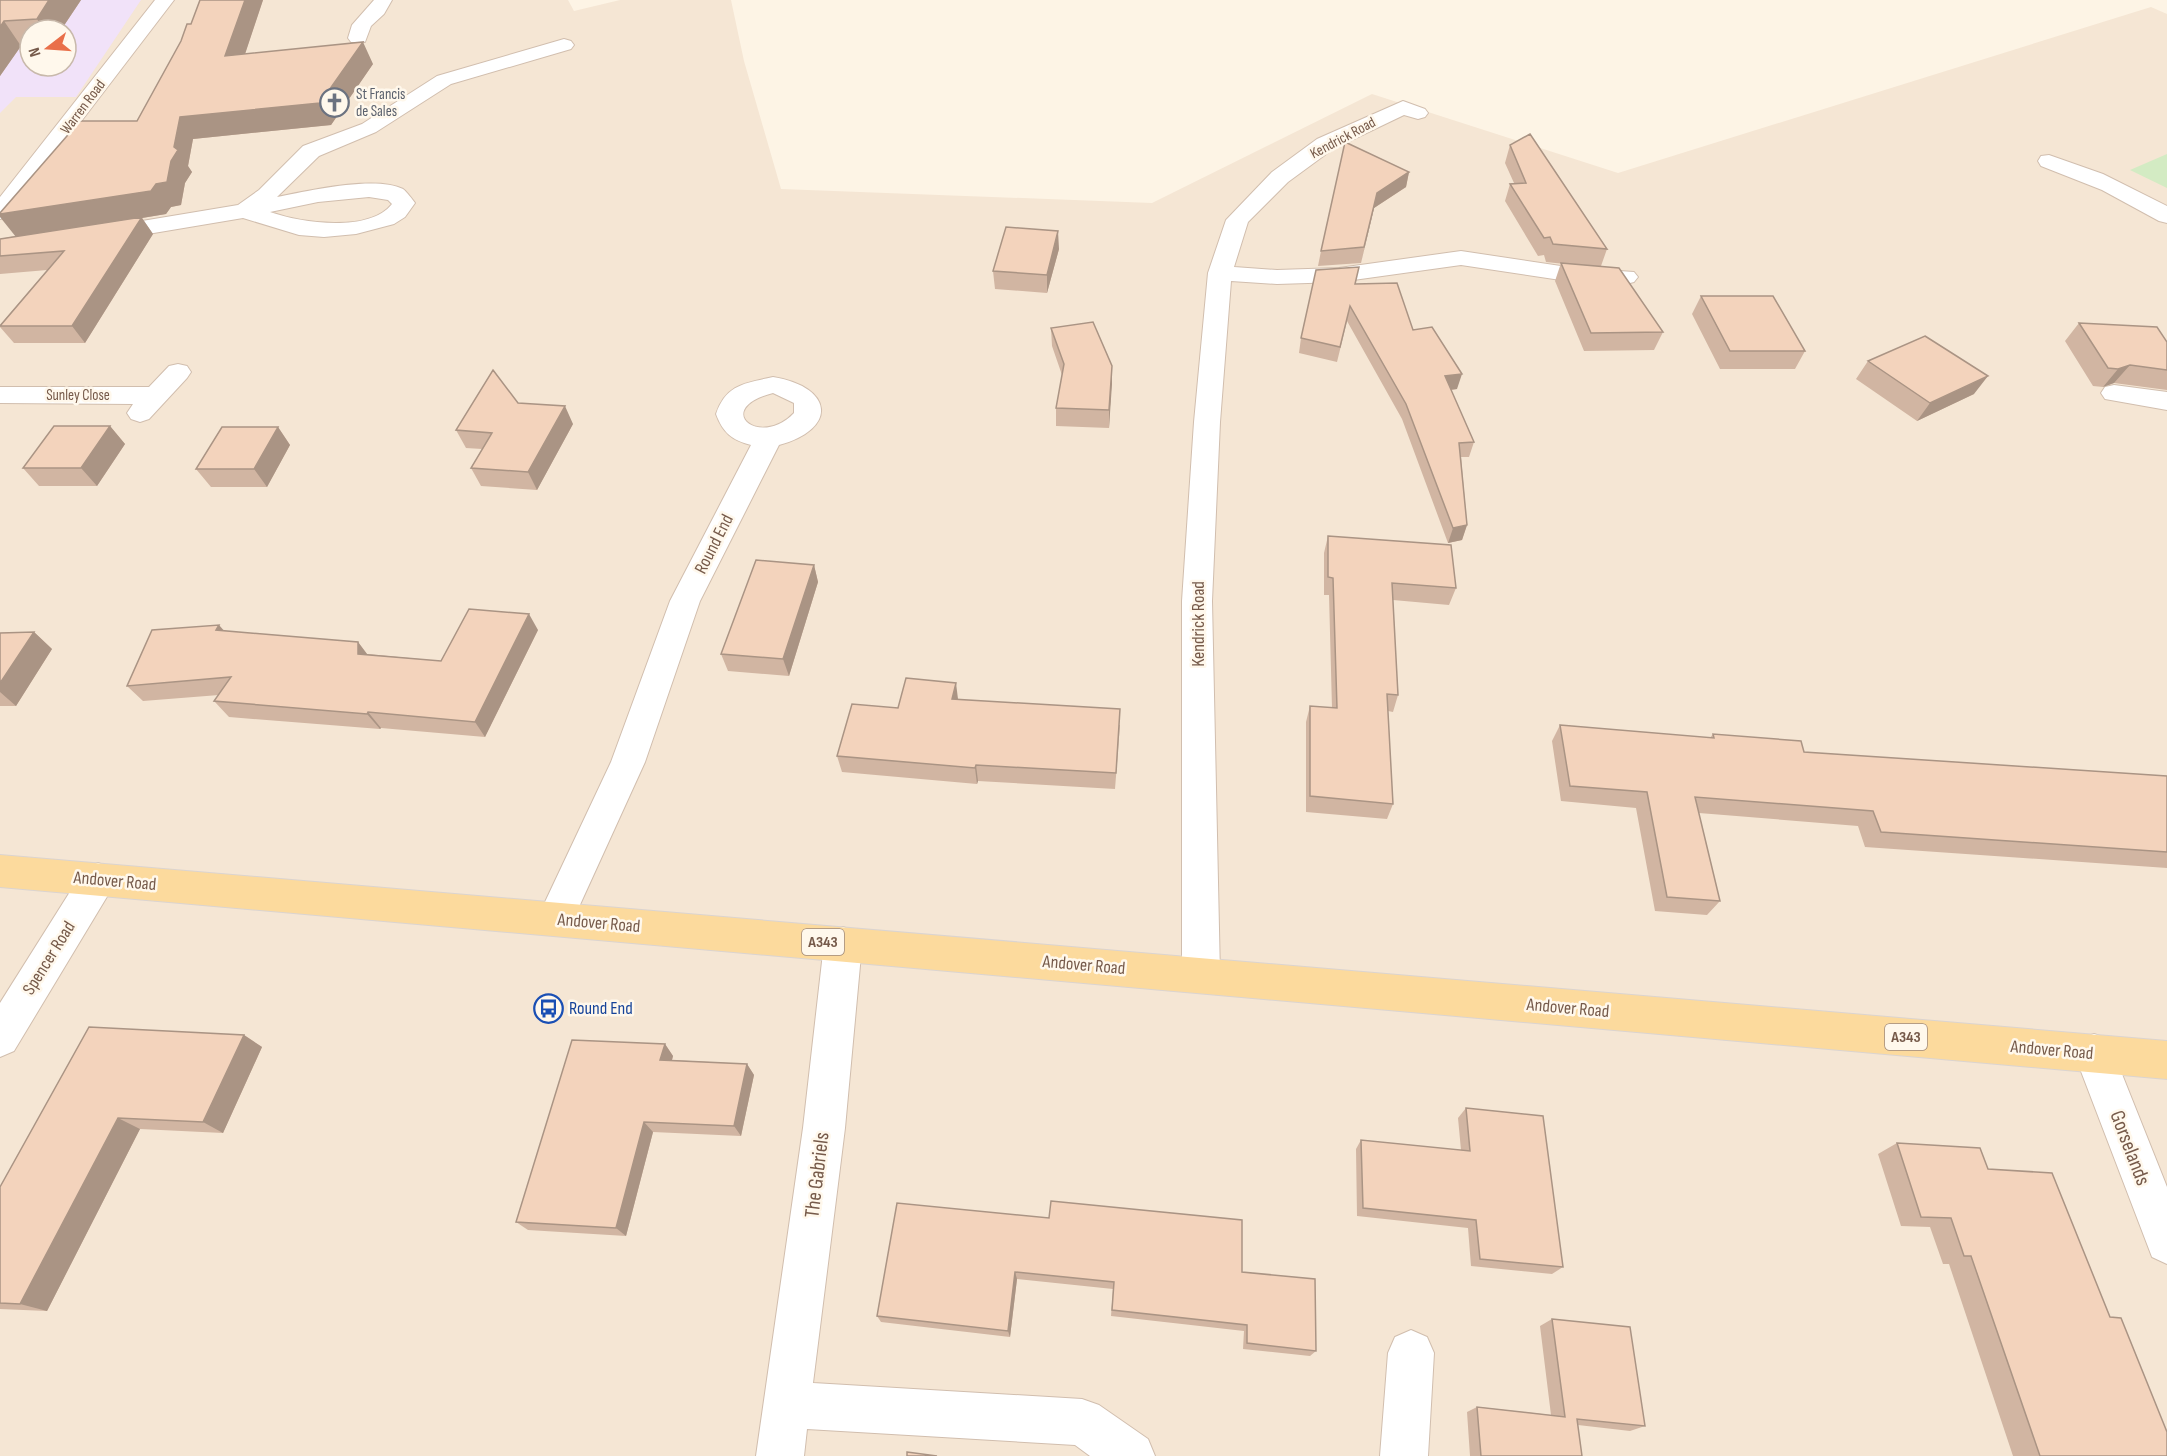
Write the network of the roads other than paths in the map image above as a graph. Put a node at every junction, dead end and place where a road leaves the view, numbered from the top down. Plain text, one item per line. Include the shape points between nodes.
1 (165, 0) edge
2 (384, 0) edge
3 (358, 38) dead end
4 (564, 45) dead end
5 (1418, 113) dead end
6 (2049, 161) dead end
7 (245, 211) junction
8 (0, 212) edge
9 (2167, 216) edge
10 (85, 237) edge
11 (1220, 273) junction
12 (1626, 277) edge
13 (178, 372) dead end
14 (2114, 393) edge
15 (0, 395) edge
16 (155, 396) junction
17 (2167, 400) edge
18 (137, 417) dead end
19 (769, 437) dead end
20 (0, 871) edge
21 (98, 879) junction
22 (555, 920) junction
23 (843, 944) junction
24 (1201, 975) junction
25 (0, 1038) edge
26 (2094, 1053) junction
27 (2167, 1060) edge
28 (2167, 1242) edge
29 (1411, 1353) dead end
30 (788, 1406) junction
31 (780, 1456) edge
32 (1131, 1456) edge
33 (1404, 1456) edge

1 - 8 street, Warren Road
2 - 3 street via 362,23
4 - 7 street via 444,80 369,128 311,151
5 - 11 street, Kendrick Road via 1403,107 1325,144 1280,177 1236,220
6 - 9 street via 2094,176
7 - 7 street via 302,229 343,230 387,219 404,203 395,194 384,191 352,191
7 - 10 street
11 - 12 street via 1339,275 1461,258 1574,275
11 - 24 street, Kendrick Road via 1197,601
13 - 16 street
14 - 17 street
15 - 16 street, Sunley Close
16 - 18 street
19 - 22 street, Round End via 685,602 628,762
20 - 21 main road, Andover Road / A343
21 - 22 main road, Andover Road / A343
21 - 25 street, Spencer Road
22 - 23 main road, Andover Road / A343
23 - 24 main road, Andover Road / A343
23 - 30 street, The Gabriels
24 - 26 main road, Andover Road / A343
26 - 27 main road, Andover Road / A343
26 - 28 street, Gorselands
29 - 33 street
30 - 31 street, The Gabriels
30 - 32 street via 1082,1422

